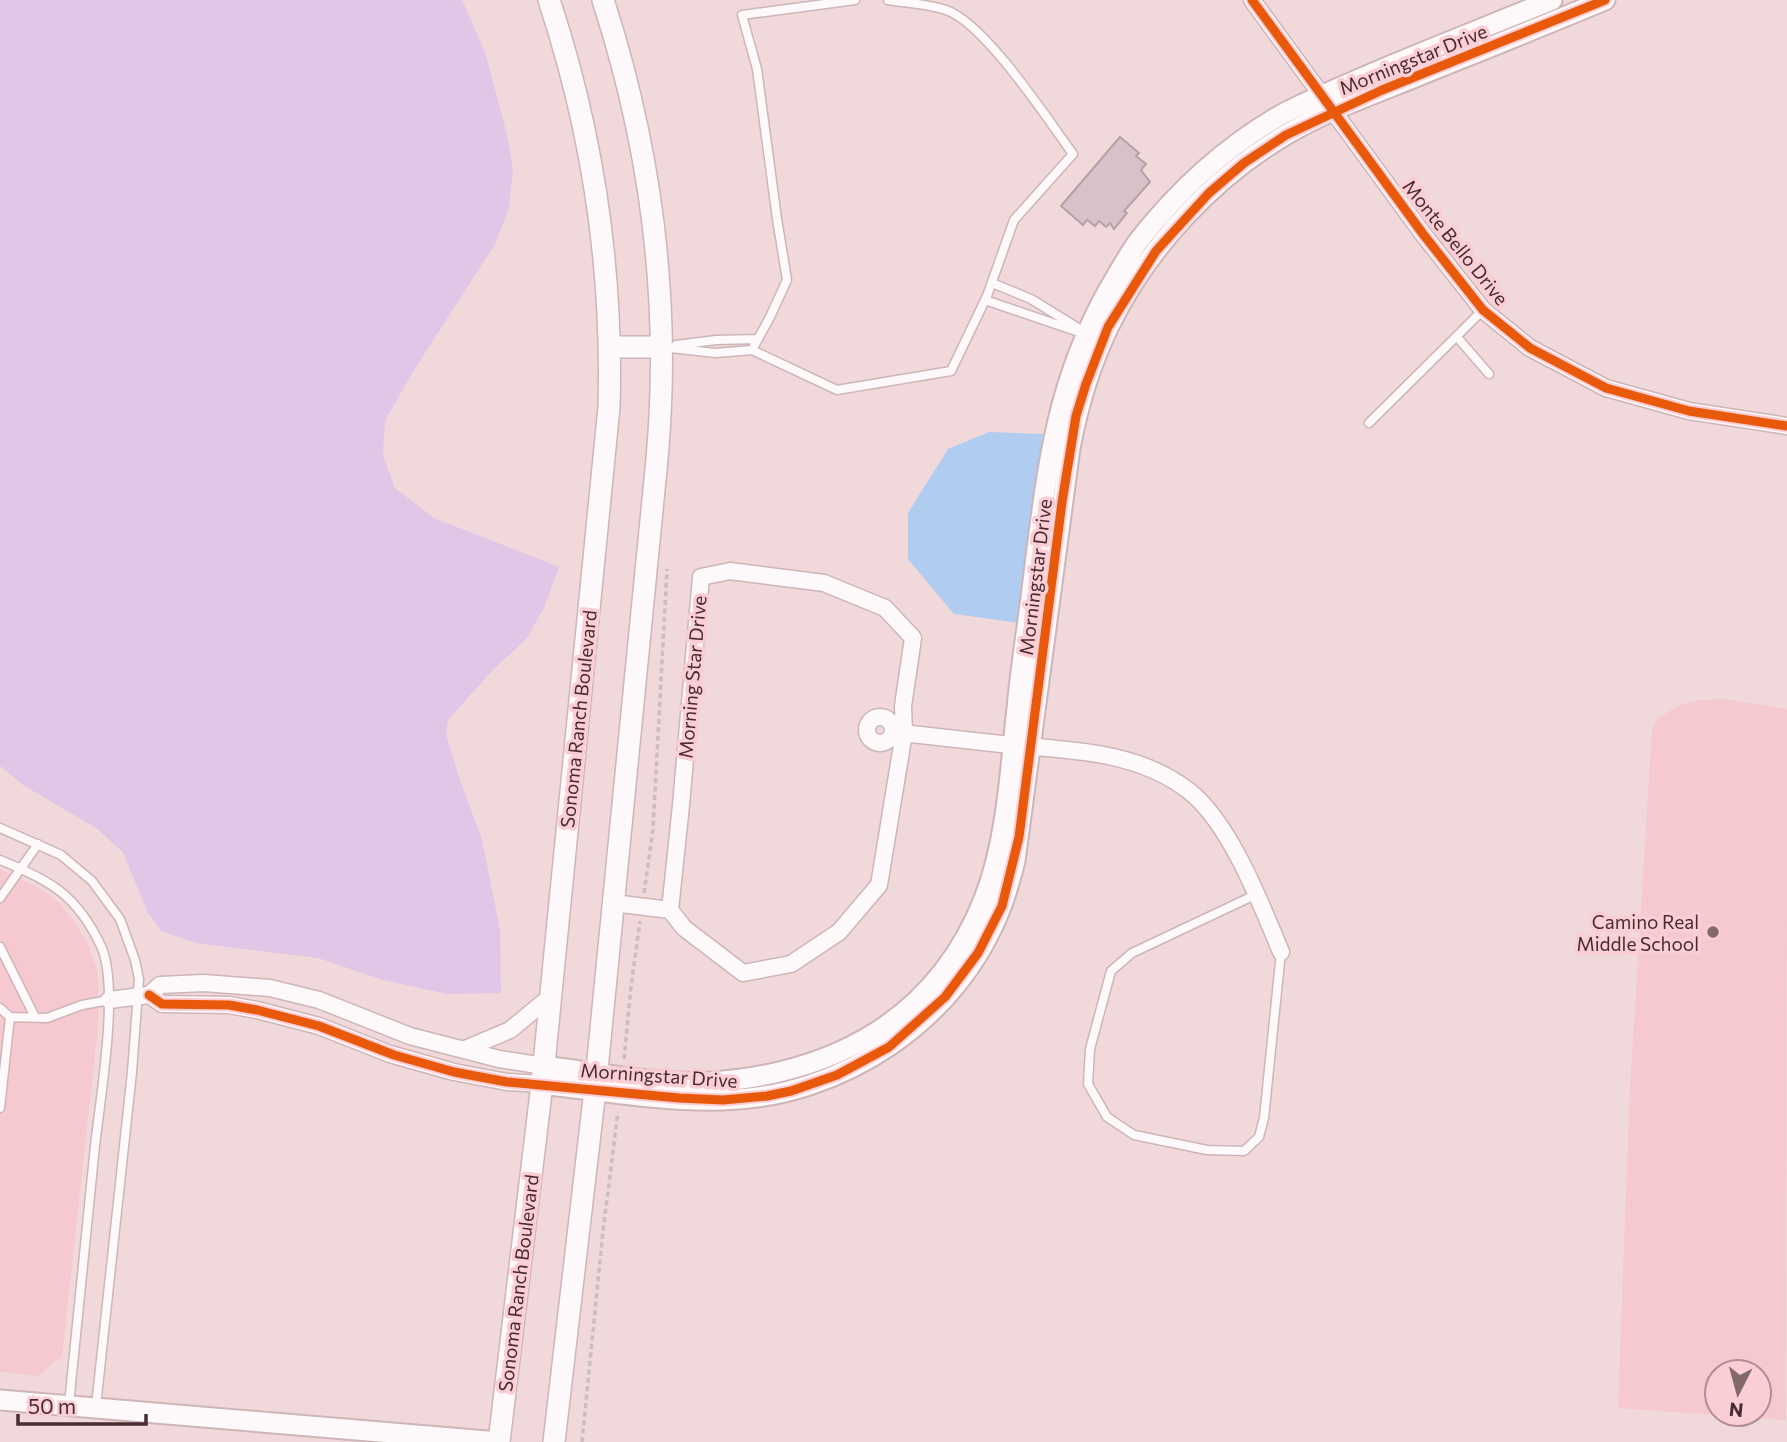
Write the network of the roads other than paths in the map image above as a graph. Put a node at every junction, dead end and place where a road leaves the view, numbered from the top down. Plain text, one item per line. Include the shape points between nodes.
1 (549, 0) edge
2 (603, 0) edge
3 (855, 0) edge
4 (888, 0) edge
5 (1252, 0) edge
6 (1552, 0) edge
7 (1605, 0) edge
8 (1322, 95) junction
9 (1335, 111) junction
10 (992, 283) junction
11 (985, 300) junction
12 (1483, 310) junction
13 (1094, 337) junction
14 (1457, 337) junction
15 (758, 339) junction
16 (610, 347) junction
17 (662, 347) junction
18 (752, 350) junction
19 (1489, 373) dead end
20 (1369, 423) dead end
21 (1787, 426) edge
22 (898, 732) junction
23 (1022, 745) junction
24 (0, 828) edge
25 (38, 844) junction
26 (0, 860) edge
27 (22, 869) junction
28 (1257, 894) junction
29 (0, 898) edge
30 (613, 903) junction
31 (670, 910) junction
32 (0, 947) edge
33 (1281, 952) joint
34 (143, 996) junction
35 (550, 996) junction
36 (109, 1000) junction
37 (0, 1008) edge
38 (10, 1017) junction
39 (35, 1017) junction
40 (400, 1032) junction
41 (465, 1049) junction
42 (390, 1054) junction
43 (543, 1075) junction
44 (596, 1081) junction
45 (0, 1108) edge
46 (0, 1401) edge
47 (68, 1407) junction
48 (96, 1409) junction
49 (499, 1442) edge
50 (554, 1442) edge

1 - 16 main road, Sonoma Ranch Boulevard via 594,173
2 - 17 main road via 627,79 646,173
3 - 15 lane via 742,15 757,69 787,280
4 - 10 lane via 948,10 973,27 1007,64 1073,154 1014,220
5 - 8 street, Monte Bello Drive
6 - 8 street, Morningstar Drive
7 - 9 street, Morningstar Drive
8 - 9 street, Monte Bello Drive
8 - 13 street, Morningstar Drive via 1246,138 1179,194 1126,259
9 - 12 street, Monte Bello Drive
9 - 13 street, Morningstar Drive via 1267,147 1209,193 1156,251
10 - 11 lane
10 - 13 lane via 1031,299
11 - 13 lane
11 - 18 lane via 951,371 836,390
12 - 14 lane
12 - 21 street, Monte Bello Drive via 1530,348 1606,388 1689,411
13 - 23 street, Morningstar Drive via 1070,447
14 - 19 lane
14 - 20 lane
15 - 17 lane
15 - 18 lane
16 - 17 main road
16 - 35 main road, Sonoma Ranch Boulevard via 609,407
17 - 18 lane via 715,353
17 - 30 main road via 660,427
22 - 23 street
22 - 31 street via 879,885 839,932 790,964 743,973 684,928
22 - 31 street, Morning Star Drive via 913,638 885,608 824,583 730,571 701,577
23 - 28 street via 1081,750 1147,767 1189,791 1222,827
23 - 44 street, Morningstar Drive via 1020,837 997,917 951,990 900,1039 837,1075 767,1096 713,1100
24 - 25 lane
25 - 27 lane
25 - 34 lane via 77,866 113,908 135,960
26 - 27 lane
27 - 29 lane
27 - 36 lane via 60,890 88,922 102,948
28 - 33 street
28 - 33 lane via 1132,953 1111,971 1090,1049 1088,1084 1107,1117 1134,1135 1207,1150 1244,1151 1259,1137
30 - 31 street
30 - 44 main road
32 - 39 lane
34 - 36 street
34 - 40 street via 160,985 270,988 319,1000
34 - 42 street via 162,1004 257,1010 319,1026
34 - 48 lane
35 - 41 street via 510,1030
35 - 43 main road, Sonoma Ranch Boulevard
36 - 39 lane via 47,1018
36 - 47 lane
37 - 38 lane
38 - 39 lane
38 - 45 lane
40 - 41 street
40 - 42 lane
41 - 43 street
42 - 43 street via 507,1082
43 - 44 street, Morningstar Drive
43 - 49 main road, Sonoma Ranch Boulevard
44 - 50 main road
46 - 47 street
47 - 48 street
48 - 49 street

